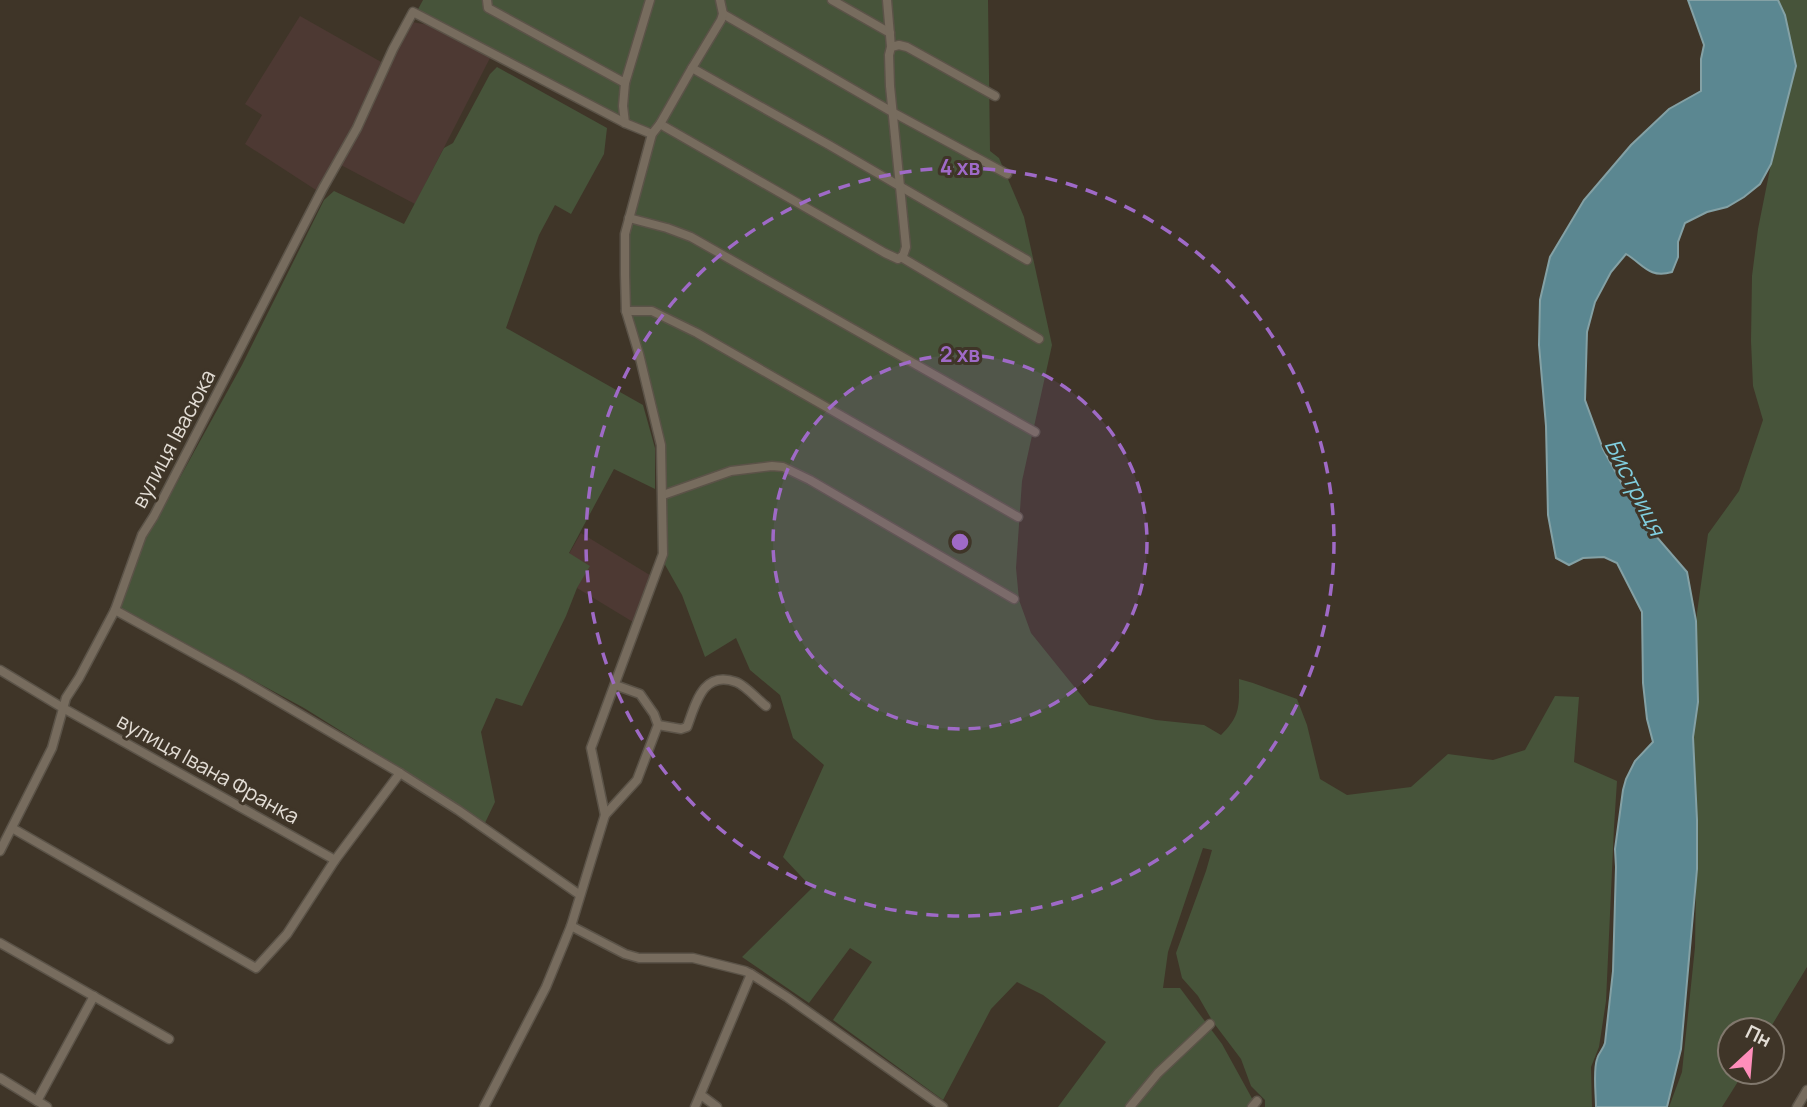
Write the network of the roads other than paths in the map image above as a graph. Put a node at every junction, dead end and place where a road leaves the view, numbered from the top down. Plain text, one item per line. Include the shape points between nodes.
1 (487, 0) edge
2 (650, 0) edge
3 (720, 0) edge
4 (832, 0) edge
5 (887, 0) edge
6 (723, 14) junction
7 (890, 33) junction
8 (891, 47) junction
9 (692, 68) junction
10 (625, 83) junction
11 (995, 96) dead end
12 (894, 113) junction
13 (625, 123) junction
14 (660, 124) junction
15 (652, 134) junction
16 (1006, 174) dead end
17 (900, 188) junction
18 (629, 218) junction
19 (901, 257) junction
20 (1027, 260) dead end
21 (626, 311) junction
22 (1040, 339) dead end
23 (1035, 432) dead end
24 (663, 495) junction
25 (1018, 517) dead end
26 (1014, 599) dead end
27 (115, 610) junction
28 (0, 670) edge
29 (615, 685) junction
30 (766, 706) dead end
31 (63, 708) junction
32 (658, 725) junction
33 (400, 773) junction
34 (606, 815) junction
35 (12, 828) junction
36 (0, 851) edge
37 (335, 860) junction
38 (580, 895) junction
39 (571, 926) junction
40 (0, 943) edge
41 (751, 974) junction
42 (94, 996) junction
43 (1210, 1024) dead end
44 (169, 1039) dead end
45 (0, 1078) edge
46 (1807, 1090) edge
47 (701, 1095) junction
48 (37, 1101) junction
49 (47, 1107) edge
50 (484, 1107) edge
51 (695, 1107) edge
52 (717, 1107) edge
53 (943, 1107) edge
54 (1130, 1107) edge
55 (1797, 1107) edge

1 - 10 street via 488,8
2 - 10 street
3 - 6 street
4 - 7 street
5 - 7 street
6 - 9 street
6 - 12 street
7 - 8 street
8 - 11 street via 907,47
8 - 12 street
9 - 14 street
9 - 17 street
10 - 13 street
12 - 16 street
12 - 17 street
13 - 15 street
13 - 27 street, вулиця Івасюка via 413,12 357,128 142,536
14 - 15 street
14 - 19 street via 894,258
15 - 18 street
17 - 19 street via 905,247
17 - 20 street
18 - 21 street
18 - 23 street via 691,237
19 - 22 street
21 - 24 street via 661,444
21 - 25 street via 652,311 697,333
24 - 26 street via 731,471 783,467
24 - 29 street via 661,562
27 - 31 street, вулиця Івасюка
27 - 33 street
28 - 31 street, вулиця Івана Франка
29 - 32 street via 640,694
29 - 34 street via 591,748
30 - 32 street via 737,682 716,680 699,695 687,726
31 - 35 street, вулиця Івасюка via 52,748
31 - 37 street, вулиця Івана Франка
32 - 34 street via 637,780
33 - 37 street
33 - 38 street
34 - 38 street
35 - 36 street, вулиця Івасюка
35 - 37 street via 256,968 286,934
38 - 39 street
39 - 41 street via 639,958 693,958
39 - 50 street via 546,987
40 - 42 street
41 - 47 street
41 - 53 street
42 - 44 street
42 - 48 street
43 - 54 street
45 - 48 street
46 - 55 street
47 - 51 street
47 - 52 street
48 - 49 street

